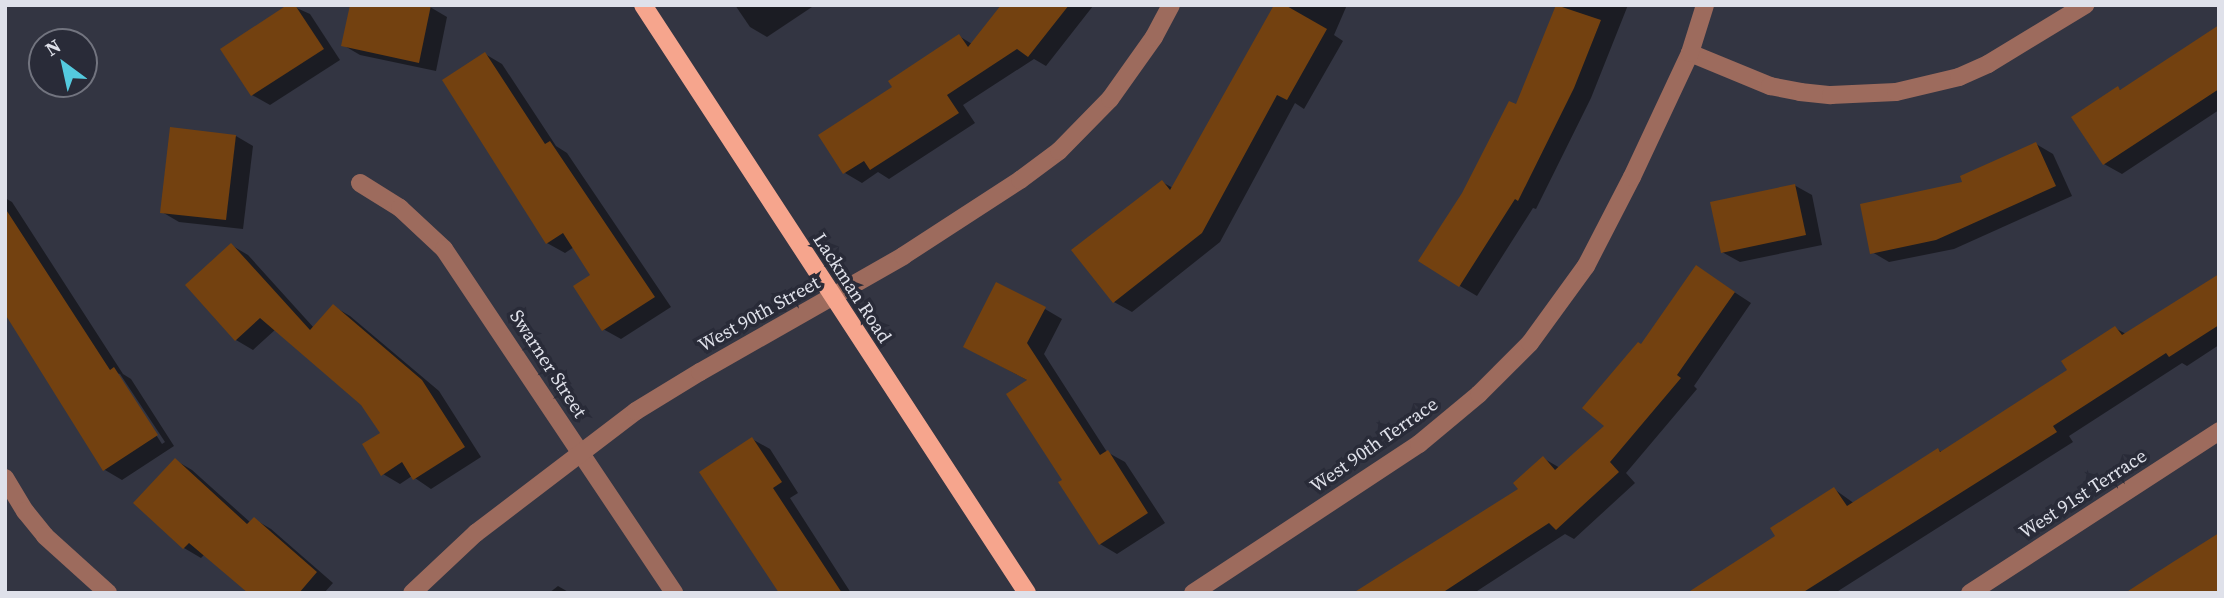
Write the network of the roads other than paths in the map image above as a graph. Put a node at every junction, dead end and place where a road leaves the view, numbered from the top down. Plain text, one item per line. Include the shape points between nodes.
1 (643, 5) edge
2 (1171, 5) edge
3 (1704, 5) edge
4 (2085, 5) edge
5 (1690, 53) junction
6 (360, 183) dead end
7 (833, 297) junction
8 (2219, 431) edge
9 (581, 451) junction
10 (5, 478) edge
11 (108, 593) edge
12 (412, 593) edge
13 (674, 593) edge
14 (1027, 593) edge
15 (1193, 593) edge
16 (1970, 593) edge

1 - 7 main road, Lackman Road
2 - 7 street, West 90th Street via 1111,99 1059,151 1009,188
3 - 5 street, West 90th Terrace
4 - 5 street via 1988,64 1949,80 1896,92 1831,95 1780,88
5 - 15 street, West 90th Terrace via 1586,266 1530,343 1419,444
6 - 9 street, Swarner Street via 400,208 444,249
7 - 9 street, West 90th Street via 700,372
7 - 14 main road, Lackman Road
8 - 16 street, West 91st Terrace
9 - 12 street, West 90th Street via 477,533
9 - 13 street, Swarner Street
10 - 11 street via 45,536

